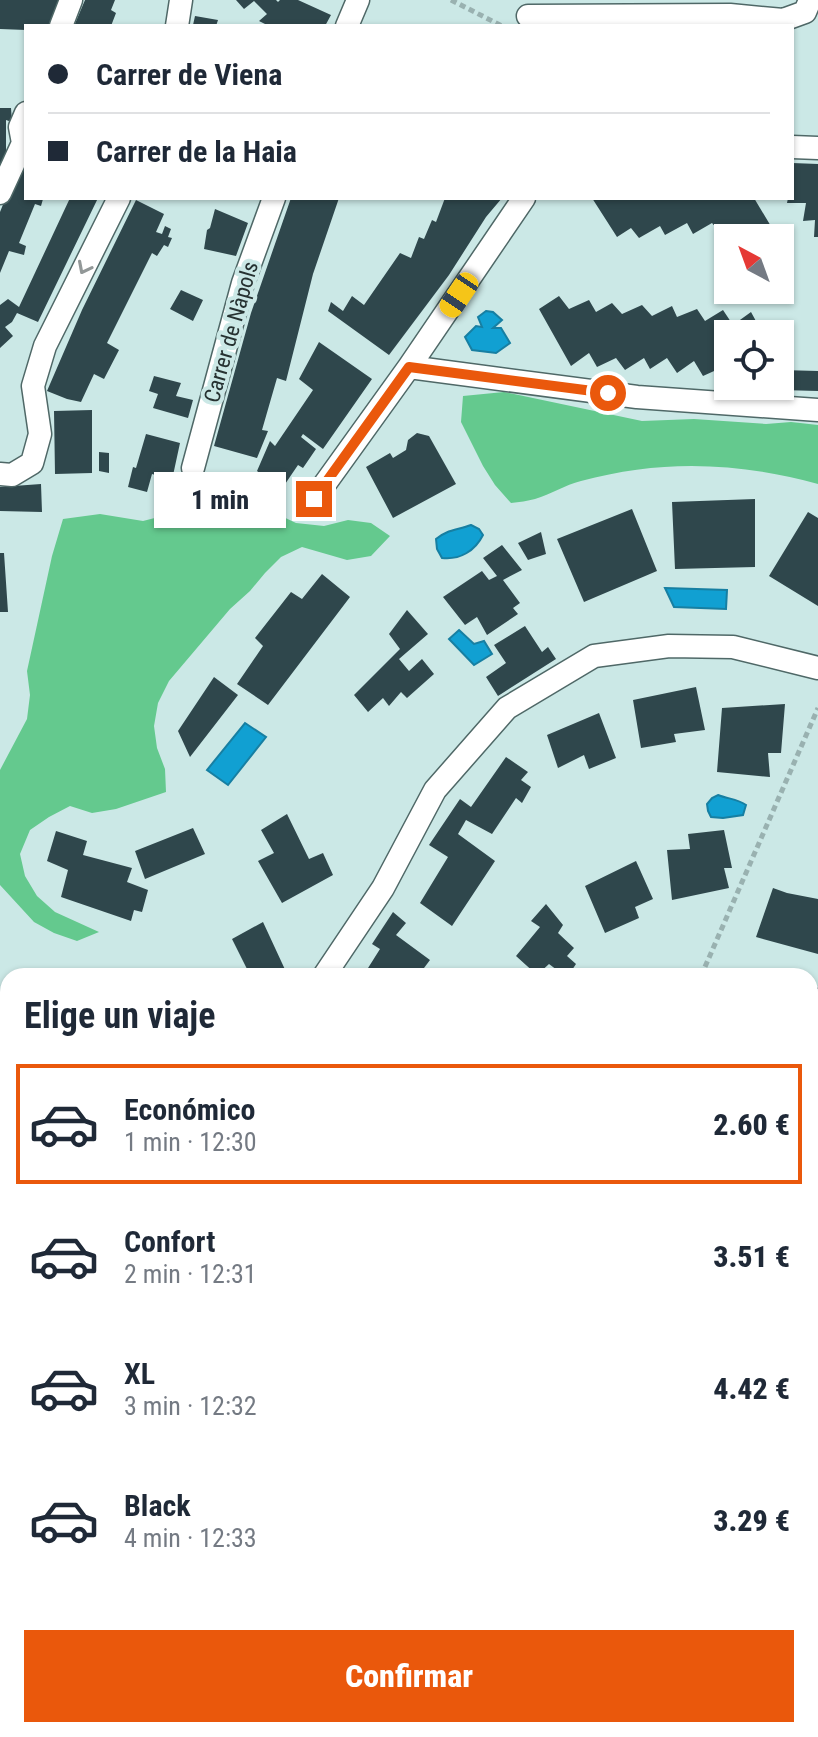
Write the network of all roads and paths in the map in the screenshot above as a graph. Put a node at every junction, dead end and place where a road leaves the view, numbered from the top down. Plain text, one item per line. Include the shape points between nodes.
1 (71, 0) edge
2 (181, 0) edge
3 (358, 0) edge
4 (451, 0) edge
5 (810, 0) edge
6 (528, 14) edge
7 (62, 24) edge
8 (177, 24) edge
9 (348, 24) edge
10 (498, 24) edge
11 (24, 118) edge
12 (794, 147) edge
13 (818, 148) edge
14 (0, 193) edge
15 (118, 200) edge
16 (273, 200) edge
17 (523, 200) edge
18 (409, 367) junction
19 (818, 410) edge
20 (193, 468) dead end
21 (0, 474) edge
22 (314, 499) dead end
23 (818, 668) edge
24 (818, 708) edge
25 (329, 968) edge
26 (704, 968) edge

1 - 7 street
2 - 8 street
3 - 9 street
4 - 10 path
5 - 6 street via 805,12 783,20
11 - 14 street via 23,143
12 - 13 street
15 -> 21 street via 45,346 33,386 40,434 32,463 12,475
16 - 20 street, Carrer de Nàpols via 243,283
17 - 18 street
18 - 19 street via 637,397
18 - 22 street
23 - 25 street via 733,647 669,646 594,656 507,708 435,790 383,888
24 - 26 path

